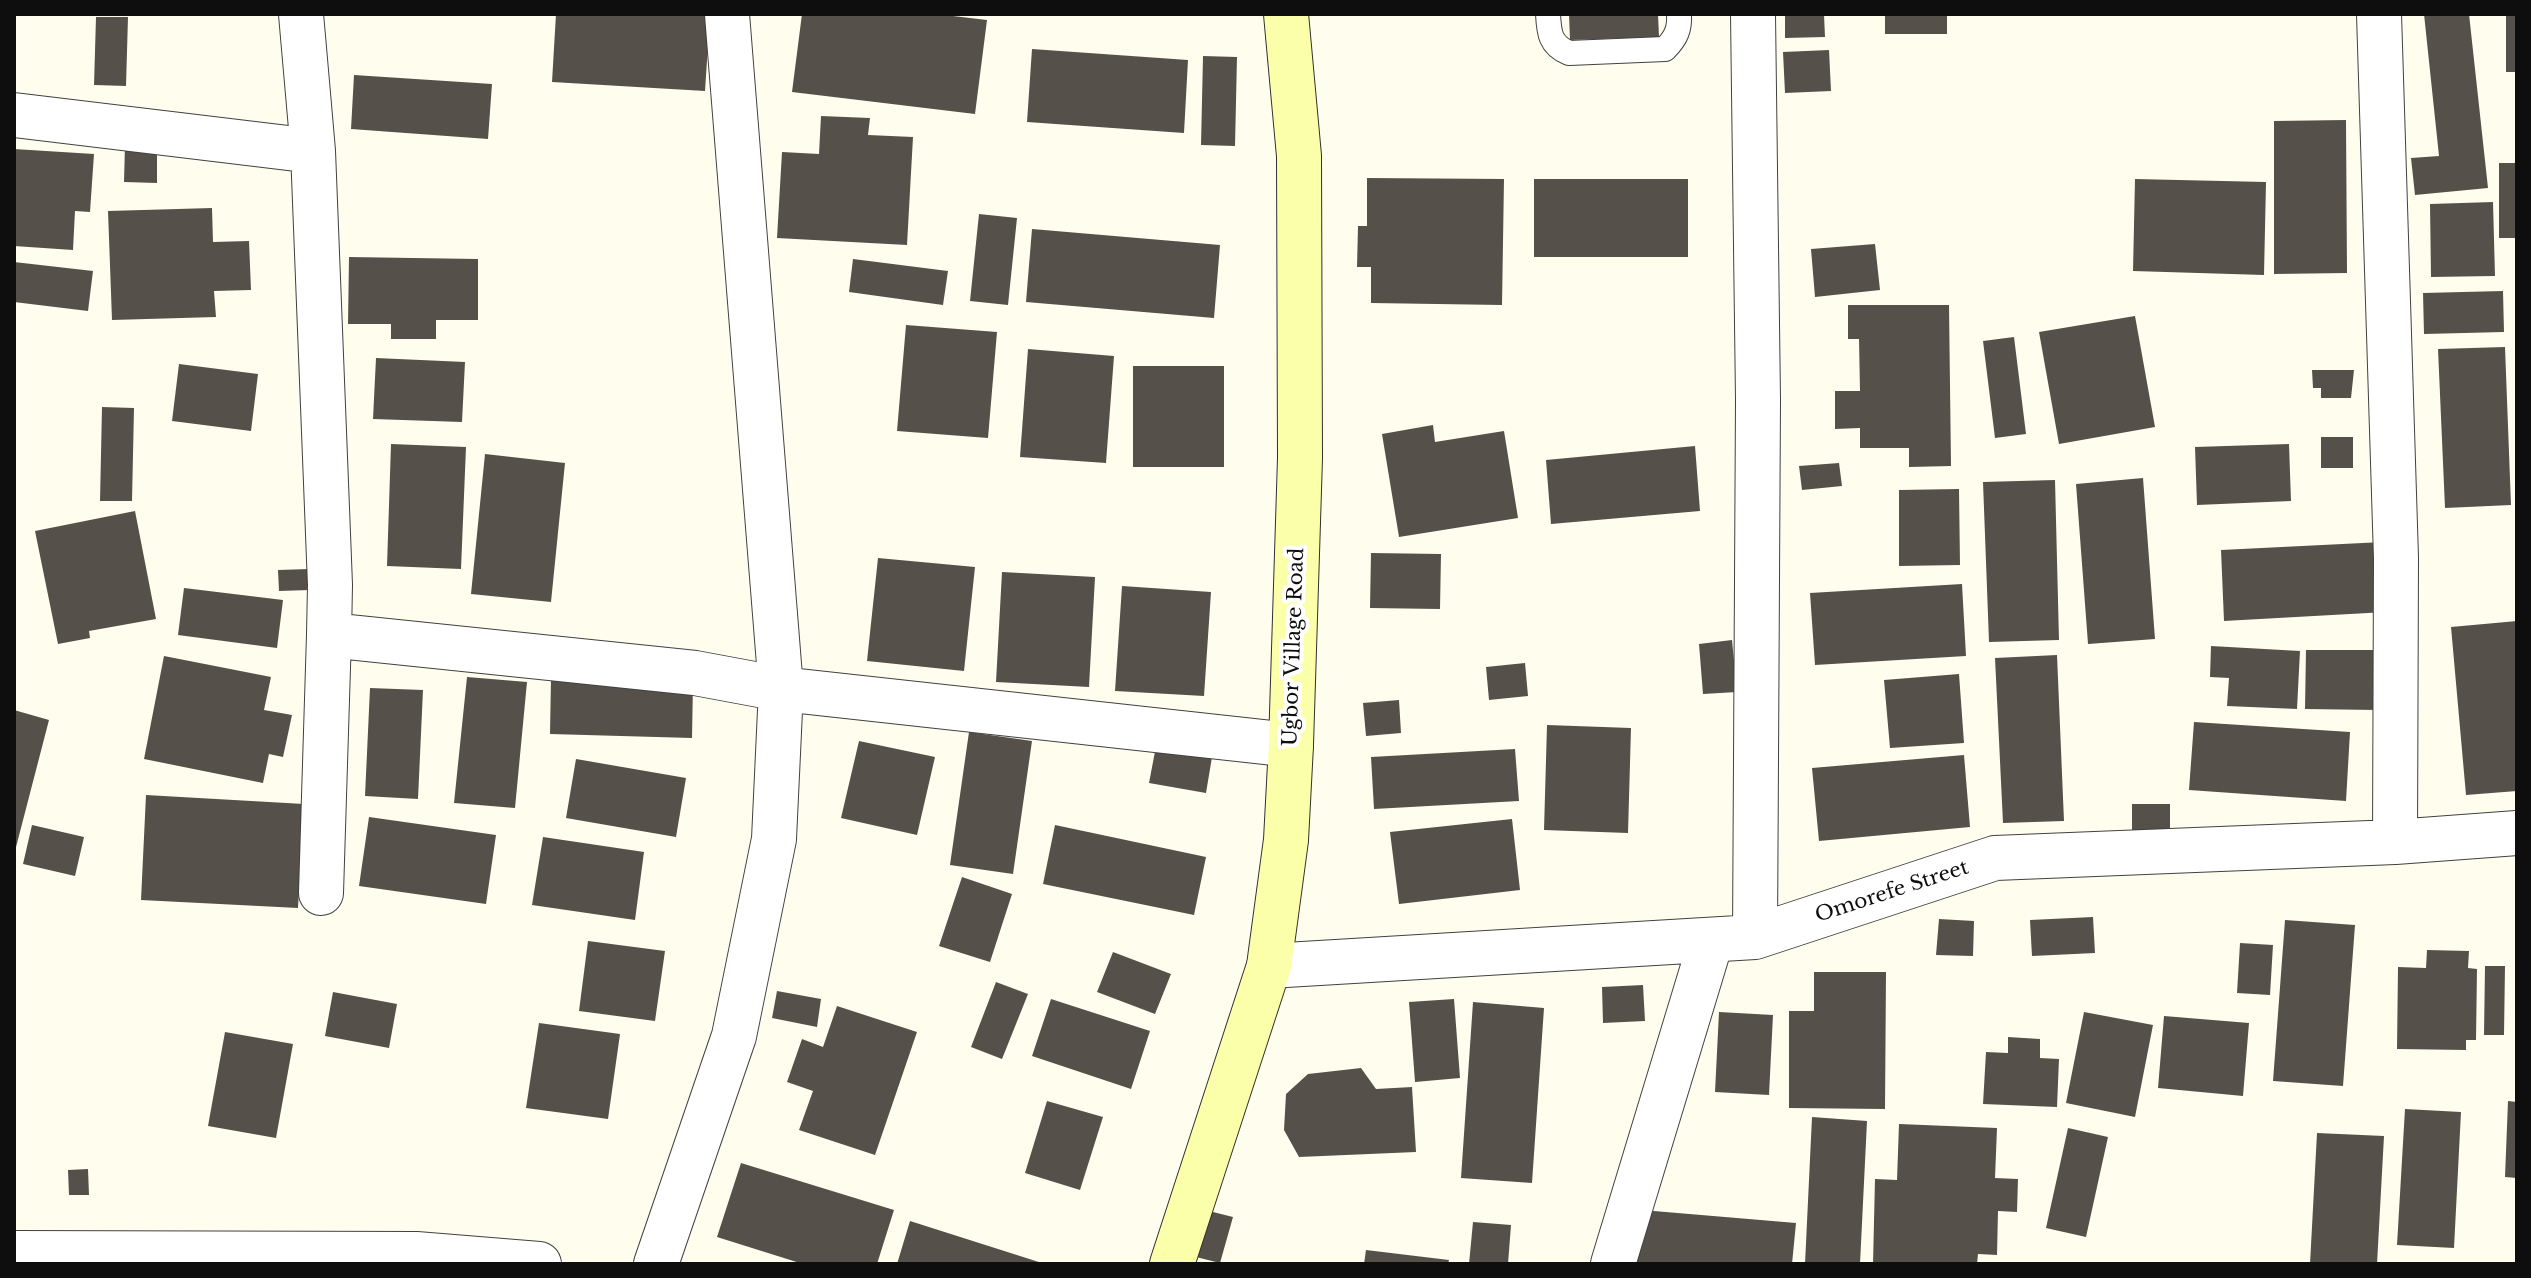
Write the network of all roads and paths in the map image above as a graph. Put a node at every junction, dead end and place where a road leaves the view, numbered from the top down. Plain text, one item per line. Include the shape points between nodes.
1 (301, 14) edge
2 (727, 14) edge
3 (1286, 14) edge
4 (1548, 14) edge
5 (1679, 14) edge
6 (1753, 14) edge
7 (2379, 14) edge
8 (14, 115) edge
9 (313, 151) junction
10 (329, 635) junction
11 (781, 689) junction
12 (1291, 745) junction
13 (2517, 833) edge
14 (2395, 842) junction
15 (321, 893) dead end
16 (1755, 937) junction
17 (1711, 941) junction
18 (1269, 966) junction
19 (14, 1253) edge
20 (539, 1264) edge
21 (656, 1264) edge
22 (1172, 1264) edge
23 (1613, 1264) edge

1 - 9 street
2 - 11 street
3 - 12 street, Ugbor Village Road via 1299,171 1300,458
4 - 5 lane via 1549,35 1569,53 1665,49 1675,39
6 - 16 street via 1758,400
7 - 14 street via 2396,558
8 - 9 street
9 - 10 street
10 - 11 street via 695,673
10 - 15 street
11 - 12 street
11 - 21 street via 774,839 754,945 734,1036
12 - 18 street, Ugbor Village Road via 1286,840
13 - 14 street, Omorefe Street
14 - 16 street, Omorefe Street via 1995,858
16 - 17 street, Omorefe Street
17 - 18 street, Omorefe Street
17 - 23 street
18 - 22 street, Ugbor Village Road
19 - 20 street via 416,1254

